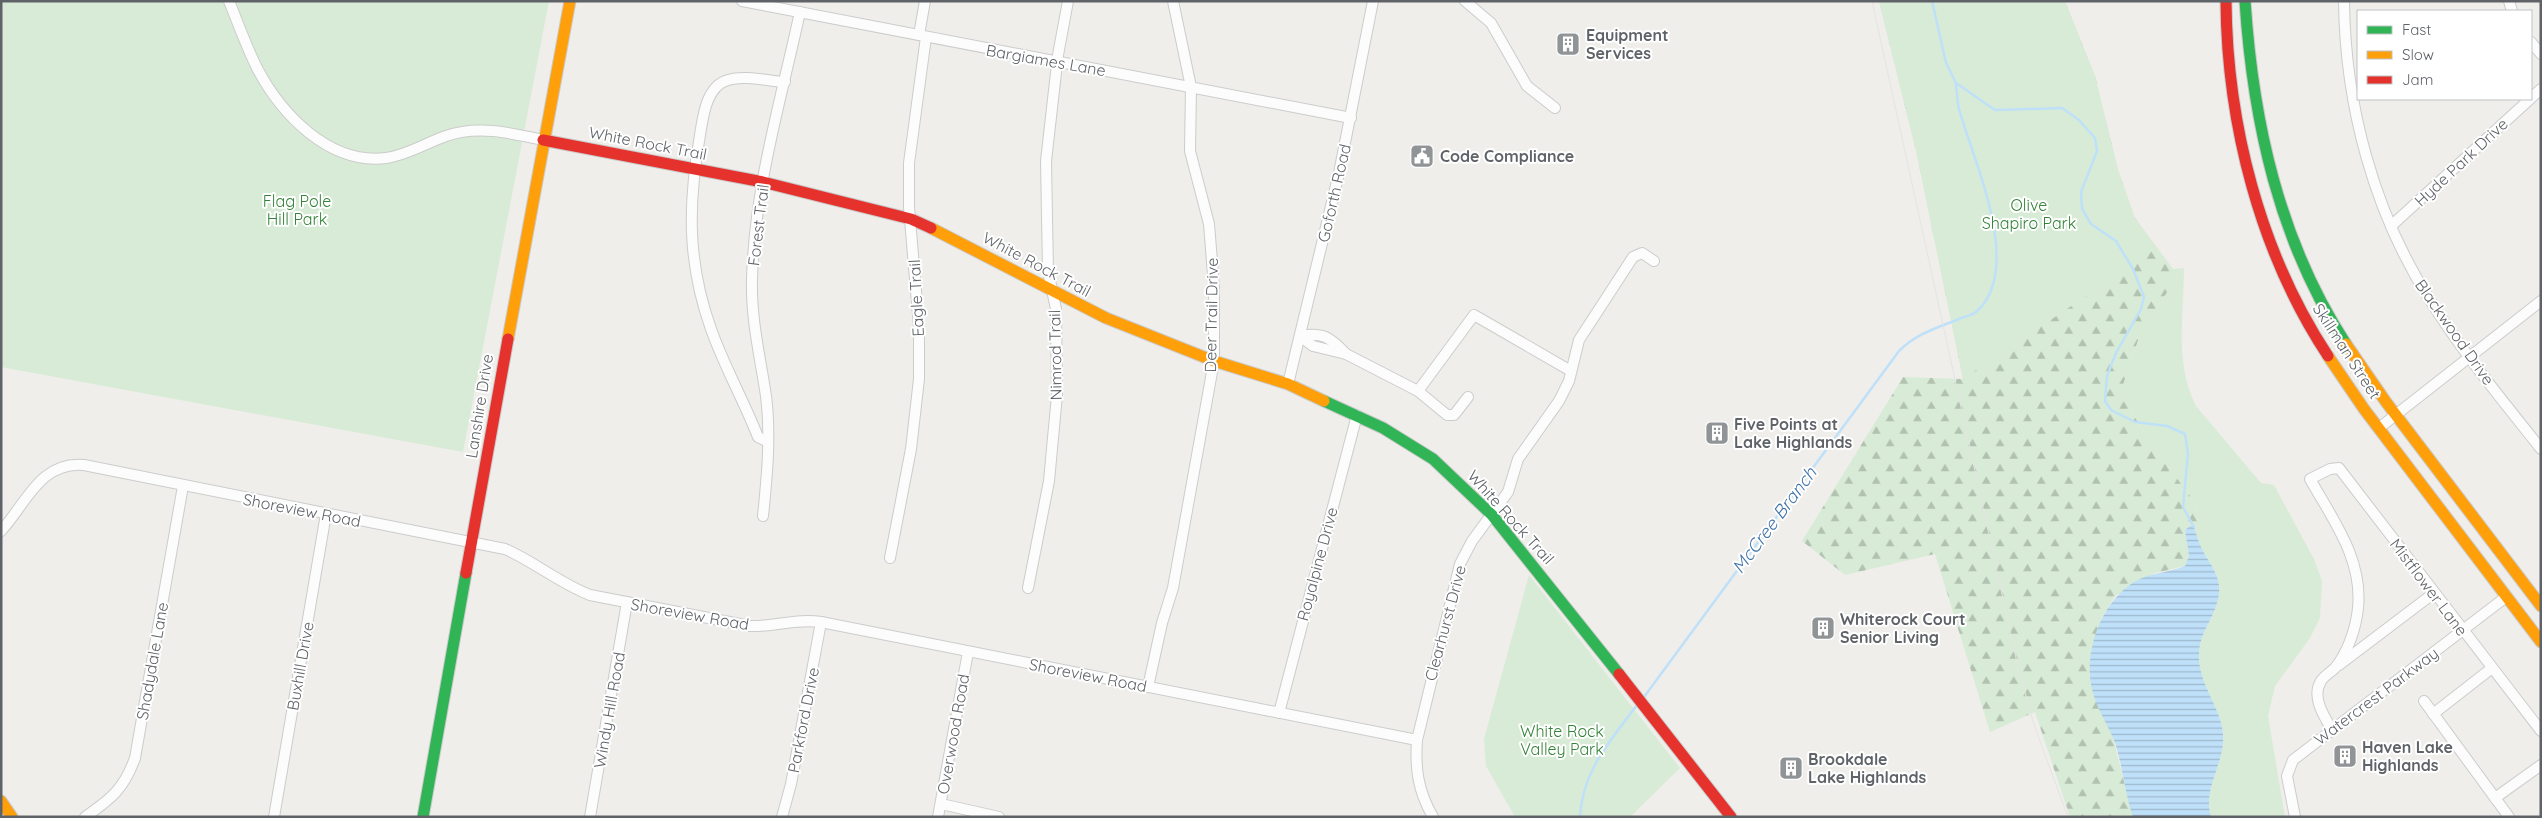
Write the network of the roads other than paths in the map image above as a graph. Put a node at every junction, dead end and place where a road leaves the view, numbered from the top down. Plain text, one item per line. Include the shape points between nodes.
1 (229, 1) edge
2 (570, 1) edge
3 (742, 1) edge
4 (925, 1) edge
5 (1068, 1) edge
6 (1173, 1) edge
7 (1373, 1) edge
8 (1465, 1) edge
9 (2226, 1) edge
10 (2245, 1) edge
11 (2344, 1) edge
12 (800, 12) junction
13 (922, 36) junction
14 (2532, 43) edge
15 (2541, 54) edge
16 (1058, 62) junction
17 (785, 82) junction
18 (1191, 87) junction
19 (2528, 100) edge
20 (1555, 108) dead end
21 (1351, 118) junction
22 (543, 140) junction
23 (694, 168) junction
24 (763, 182) junction
25 (2278, 195) junction
26 (2258, 200) junction
27 (911, 219) junction
28 (2392, 226) junction
29 (1654, 261) dead end
30 (1052, 290) junction
31 (2541, 301) edge
32 (1300, 336) junction
33 (2470, 359) junction
34 (1214, 360) junction
35 (1571, 371) junction
36 (1288, 384) junction
37 (1418, 391) junction
38 (1468, 397) dead end
39 (1357, 415) junction
40 (2396, 415) junction
41 (2379, 428) junction
42 (768, 442) junction
43 (2541, 449) edge
44 (183, 486) junction
45 (326, 514) junction
46 (1492, 515) junction
47 (763, 516) dead end
48 (1, 531) edge
49 (472, 543) junction
50 (890, 558) dead end
51 (2523, 584) junction
52 (1028, 588) dead end
53 (2434, 593) junction
54 (2506, 597) junction
55 (627, 602) junction
56 (2541, 606) edge
57 (821, 622) junction
58 (2462, 631) junction
59 (2541, 642) edge
60 (968, 652) junction
61 (2335, 668) junction
62 (2492, 668) junction
63 (1148, 687) junction
64 (2424, 701) dead end
65 (1279, 714) junction
66 (2433, 714) junction
67 (2332, 730) junction
68 (2541, 731) edge
69 (1417, 740) junction
70 (2541, 765) edge
71 (2495, 798) junction
72 (1, 801) edge
73 (941, 804) junction
74 (12, 817) edge
75 (85, 817) edge
76 (274, 817) edge
77 (423, 817) edge
78 (590, 817) edge
79 (782, 817) edge
80 (938, 817) edge
81 (998, 817) edge
82 (1434, 817) edge
83 (1731, 817) edge
84 (2295, 817) edge
85 (2509, 817) edge

1 - 22 street, White Rock Trail via 257,67 277,100 307,131 344,153 385,158 446,136 478,130
2 - 22 street, Lanshire Drive
3 - 12 street, Bargiames Lane
4 - 13 street, Eagle Trail
5 - 16 street, Nimrod Trail
6 - 18 street, Deer Trail Drive
7 - 21 street, Goforth Road
8 - 20 street via 1491,23 1527,86
9 - 26 street, Skillman Street via 2225,22 2234,101
10 - 25 street, Skillman Street via 2256,112
11 - 28 street, Blackwood Drive via 2357,120 2378,195
12 - 13 street, Bargiames Lane
12 - 17 street, Forest Trail
13 - 16 street, Bargiames Lane
13 - 27 street, Eagle Trail via 909,163
14 - 15 street
16 - 18 street, Bargiames Lane
16 - 30 street, Nimrod Trail via 1046,161 1048,271
17 - 23 street via 727,80 714,91 704,107
17 - 24 street, Forest Trail
18 - 21 street, Bargiames Lane
18 - 34 street, Deer Trail Drive via 1190,151 1213,257
19 - 28 street, Hyde Park Drive
21 - 32 street, Goforth Road
22 - 23 street, White Rock Trail
22 - 49 street, Lanshire Drive
23 - 24 street, White Rock Trail
23 - 42 street via 690,210 692,247 704,307 758,437
24 - 27 street, White Rock Trail
24 - 42 street, Forest Trail via 752,278 752,310 766,397
25 - 26 street
25 - 40 street, Skillman Street via 2294,246 2331,320
26 - 41 street, Skillman Street via 2265,228 2301,310 2321,345
27 - 30 street, White Rock Trail via 948,234
27 - 50 street, Eagle Trail via 919,327 919,379 911,448
28 - 33 street, Blackwood Drive via 2430,301
29 - 35 street, Clearhurst Drive via 1642,254 1633,257 1579,340
30 - 34 street, White Rock Trail via 1106,318
30 - 52 street, Nimrod Trail via 1056,309 1054,444
31 - 33 street
32 - 36 street, Goforth Road
32 - 37 street via 1316,334 1333,340 1346,354
33 - 40 street
33 - 43 street, Blackwood Drive
34 - 36 street, White Rock Trail
34 - 63 street, Deer Trail Drive via 1173,588
35 - 37 street via 1474,315
35 - 46 street, Clearhurst Drive via 1562,396 1518,459 1508,492
36 - 39 street, White Rock Trail
37 - 38 street via 1446,415 1454,415
39 - 46 street, White Rock Trail via 1428,455
39 - 65 street, Royalpine Drive
40 - 41 street
40 - 51 street, Skillman Street
41 - 54 street, Skillman Street
42 - 47 street, Forest Trail
44 - 45 street, Shoreview Road
44 - 48 street, Shoreview Road via 84,465 64,465 49,472 35,485
44 - 75 street, Shadydale Lane via 134,758 128,778 117,793
45 - 49 street, Shoreview Road
45 - 76 street, Buxhill Drive
46 - 69 street, Clearhurst Drive via 1472,541 1460,564
46 - 83 street, White Rock Trail
49 - 55 street, Shoreview Road via 520,555 590,595
49 - 77 street, Lanshire Drive
51 - 54 street
51 - 56 street, Skillman Street
53 - 58 street, Mistflower Lane
53 - 61 street
53 - 61 street, Mistflower Lane via 2339,468 2330,468 2310,479 2348,546 2356,569 2358,607 2354,630
54 - 58 street, Watercrest Parkway
54 - 59 street, Skillman Street
55 - 57 street, Shoreview Road via 750,626
55 - 78 street, Windy Hill Road
57 - 60 street, Shoreview Road
57 - 79 street, Parkford Drive
58 - 62 street, Mistflower Lane
58 - 67 street, Watercrest Parkway
60 - 63 street, Shoreview Road
60 - 73 street, Overwood Road
61 - 67 street via 2321,681 2318,694 2319,709
62 - 66 street
62 - 68 street, Mistflower Lane
63 - 65 street, Shoreview Road
64 - 66 street
65 - 69 street, Shoreview Road
66 - 71 street
67 - 84 street, Watercrest Parkway via 2289,765 2287,776
69 - 82 street, Clearhurst Drive via 1420,789
70 - 71 street
71 - 85 street
72 - 74 street
73 - 80 street, Overwood Road
73 - 81 street

